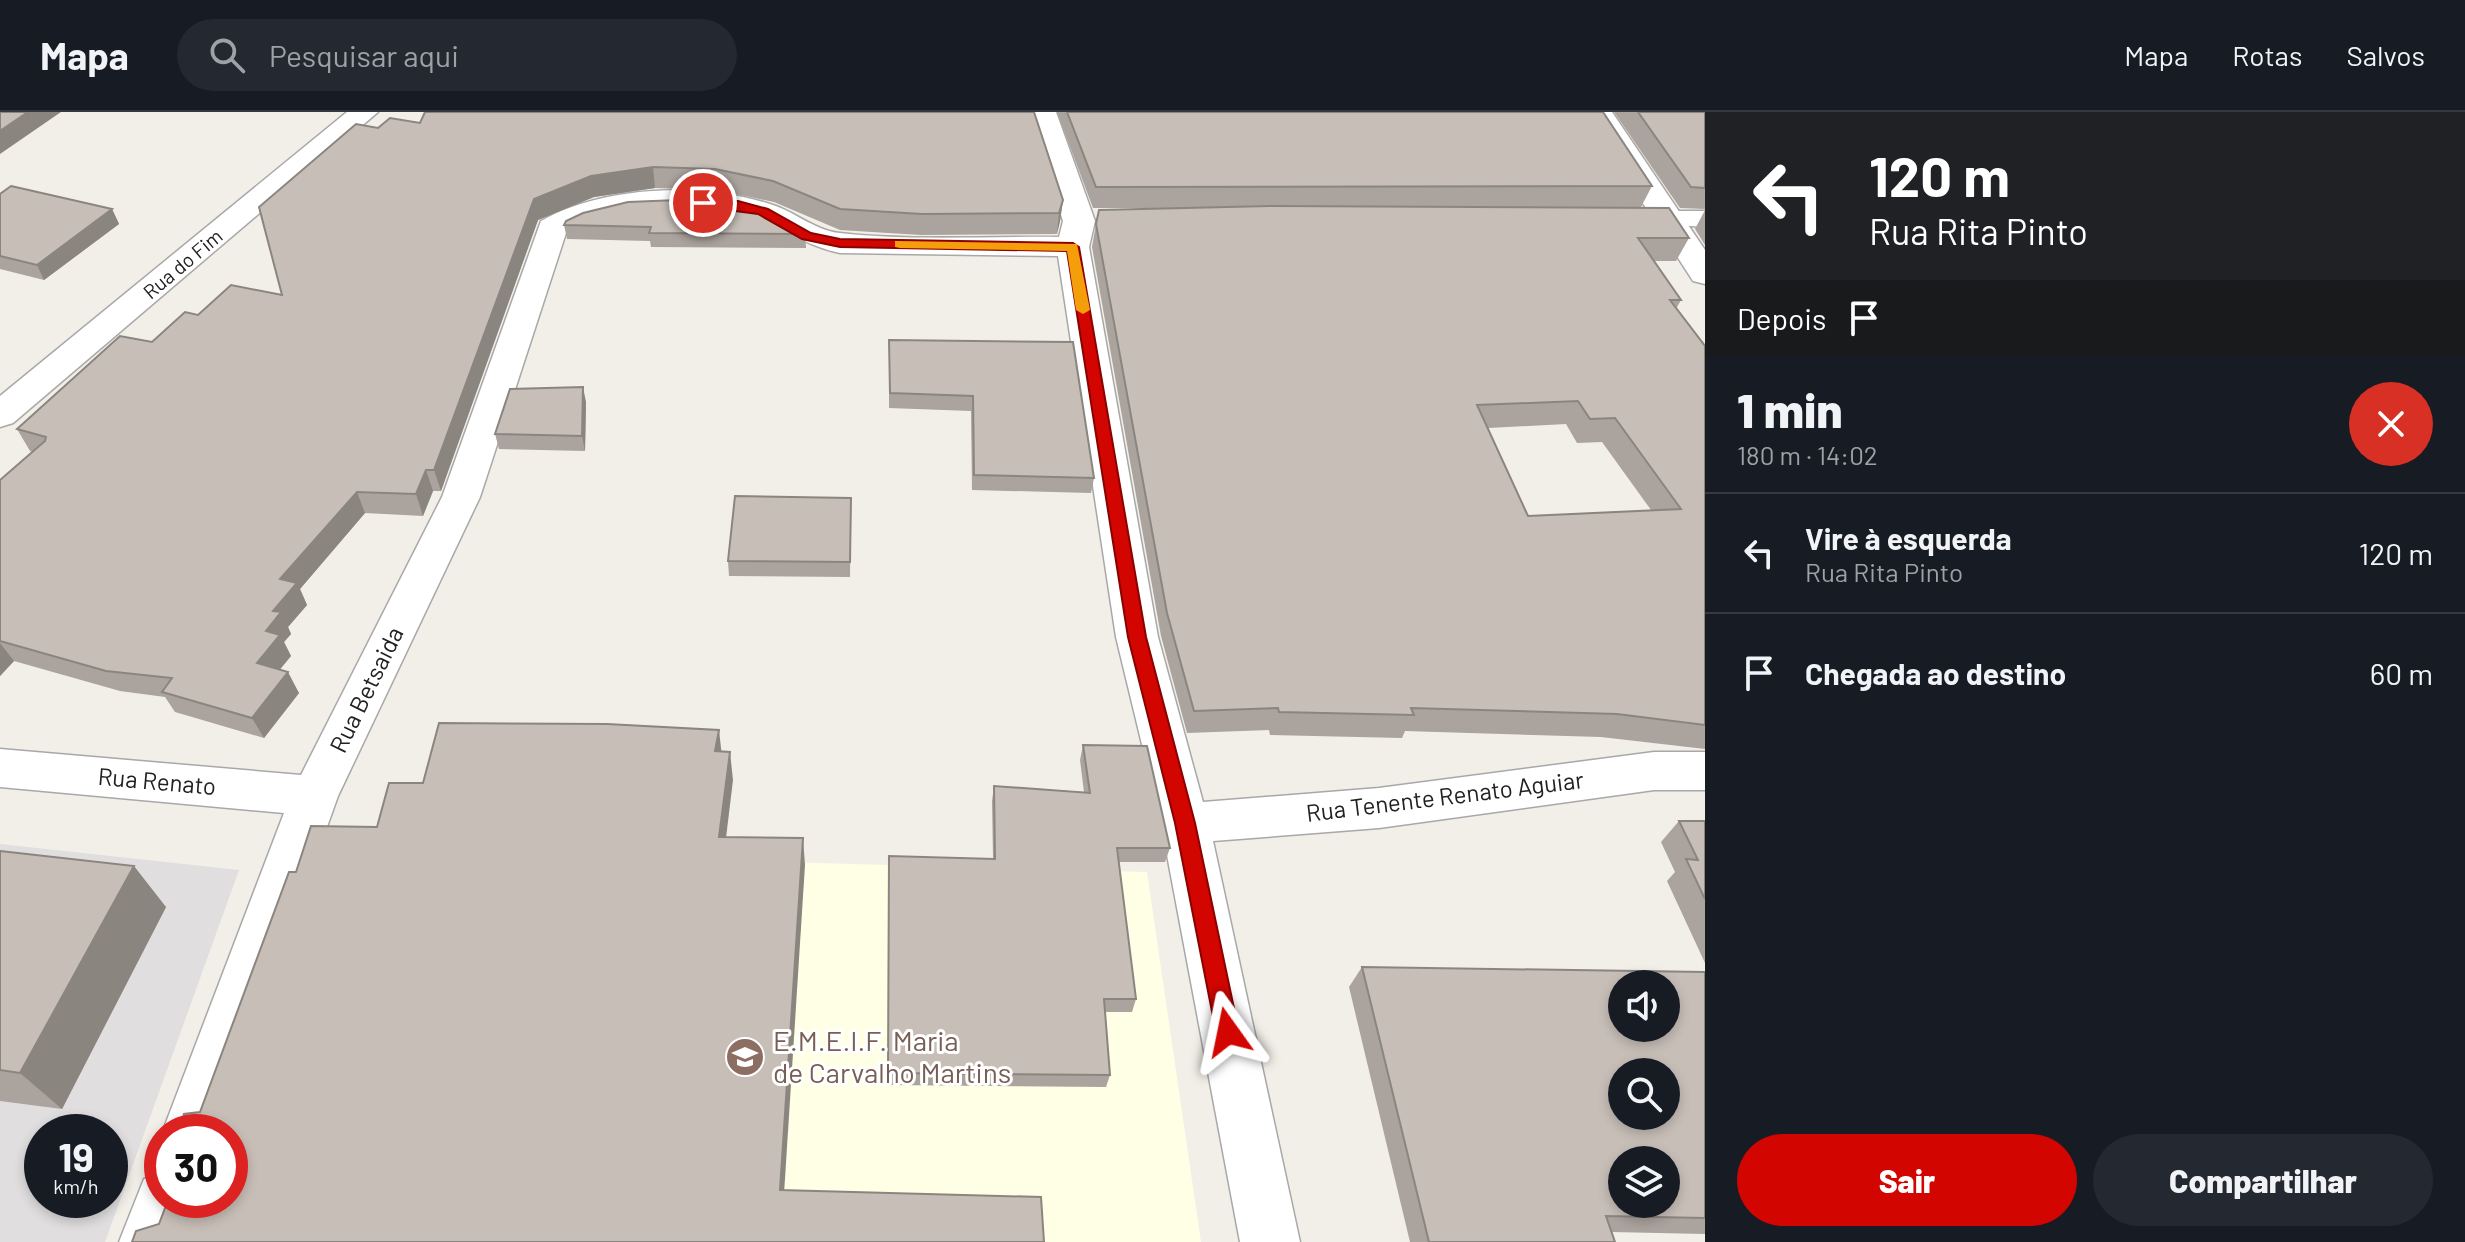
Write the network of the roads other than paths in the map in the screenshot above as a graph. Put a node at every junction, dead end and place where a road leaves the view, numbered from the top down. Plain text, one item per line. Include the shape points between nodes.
1 (364, 112) edge
2 (1042, 112) edge
3 (1598, 112) edge
4 (1640, 219) edge
5 (1671, 219) junction
6 (1705, 219) edge
7 (1087, 230) junction
8 (1705, 274) edge
9 (0, 415) edge
10 (0, 768) edge
11 (1705, 771) edge
12 (314, 796) junction
13 (1185, 823) junction
14 (197, 1114) edge
15 (158, 1218) edge
16 (149, 1242) edge
17 (1270, 1242) edge

1 - 9 street, Rua do Fim
2 - 7 street
3 - 5 street
4 - 5 street
5 - 6 lane
5 - 8 street
7 - 12 street, Rua Betsaida via 840,243 807,236 763,211 703,203 623,205 563,219 552,228 544,248 461,497
7 - 13 street via 1137,637
10 - 12 street, Rua Renato
11 - 13 street, Rua Tenente Renato Aguiar via 1654,771 1379,808
12 - 14 street, Rua Betsaida
13 - 17 street
15 - 16 street

